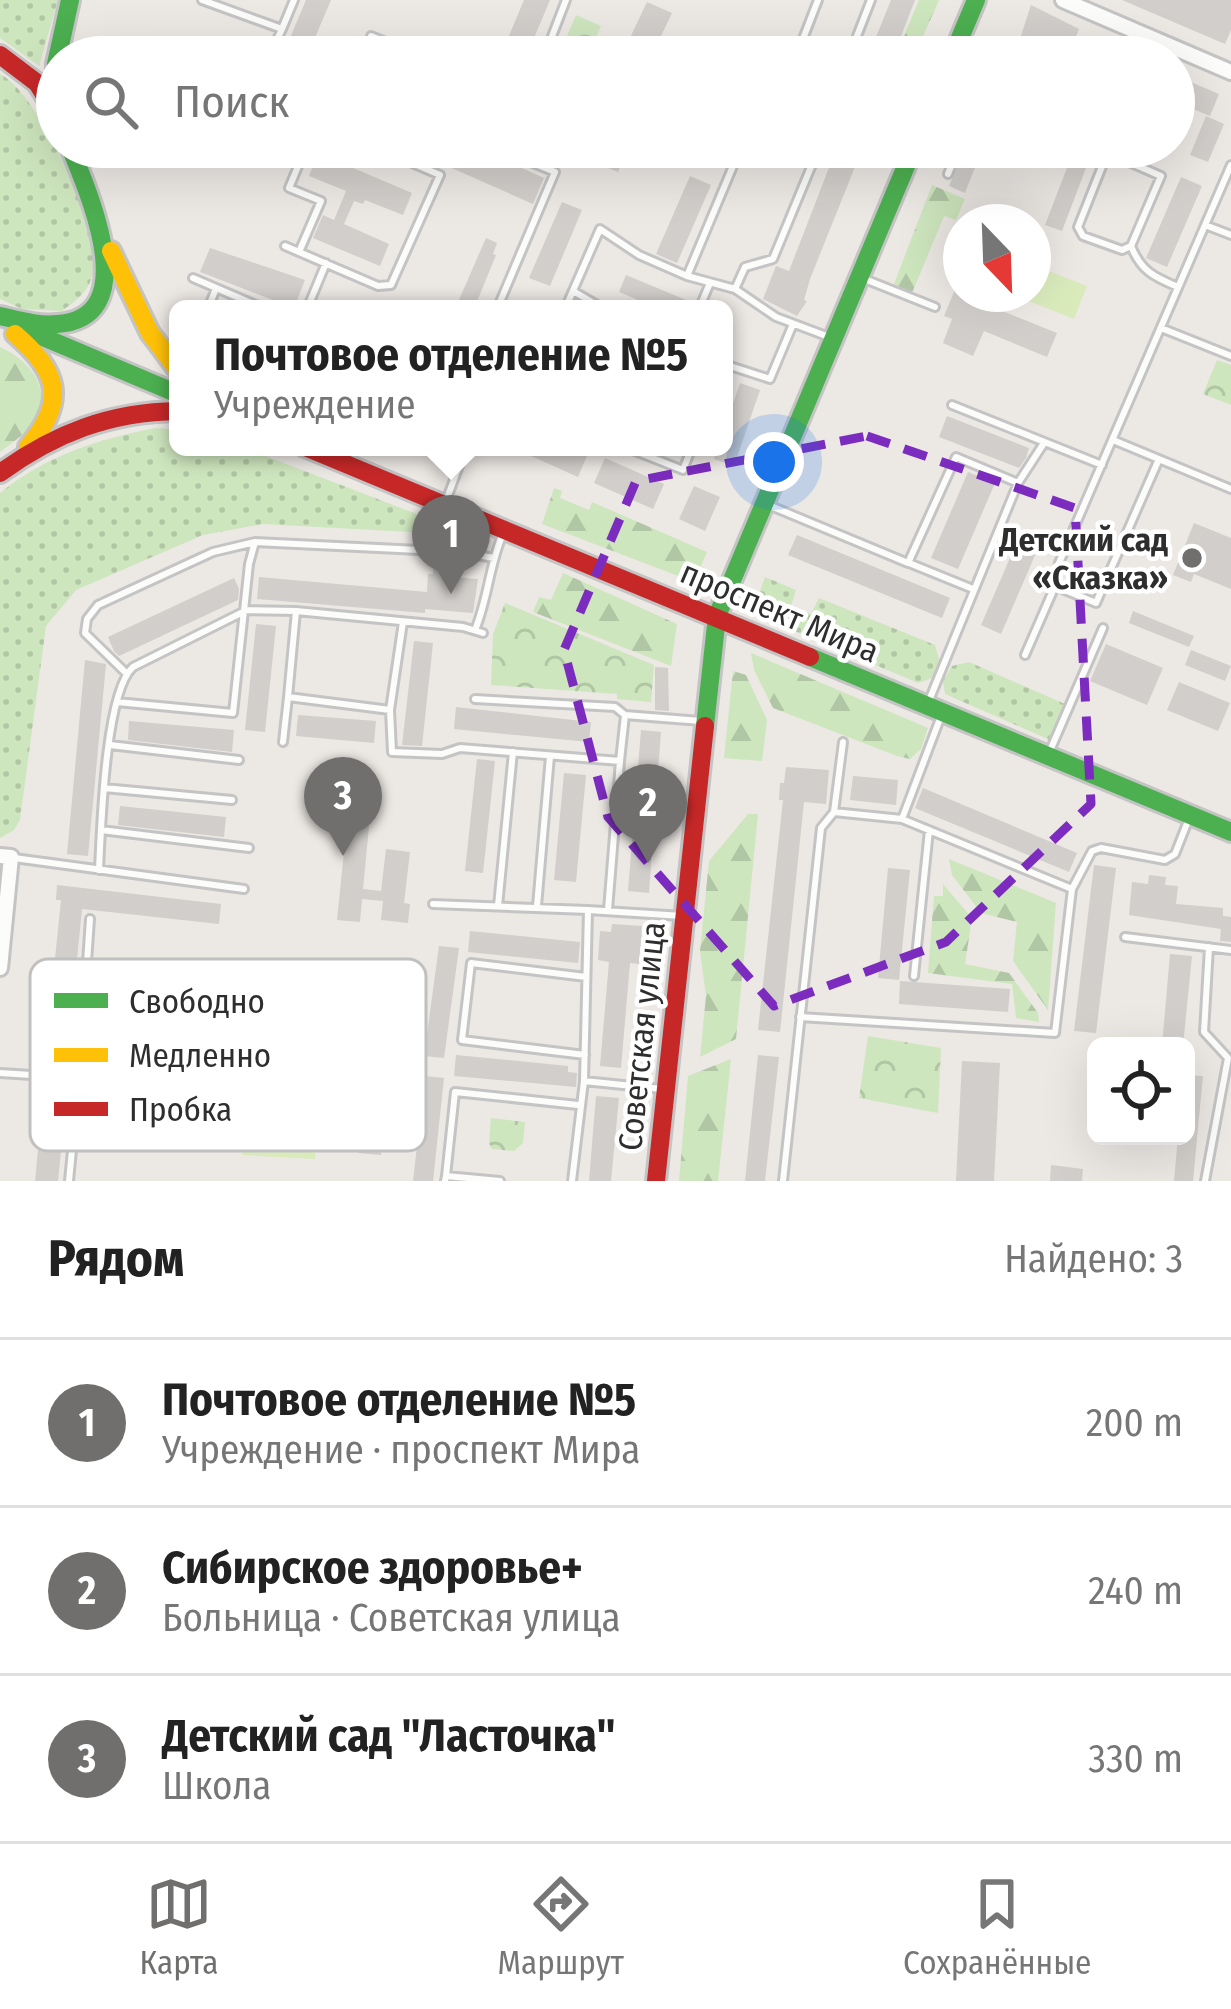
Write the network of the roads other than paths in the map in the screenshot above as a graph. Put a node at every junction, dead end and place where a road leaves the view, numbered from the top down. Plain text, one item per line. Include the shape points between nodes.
1 (70, 0) edge
2 (202, 0) edge
3 (294, 0) edge
4 (566, 0) edge
5 (818, 0) edge
6 (872, 0) edge
7 (976, 0) edge
8 (1066, 1) edge
9 (282, 29) junction
10 (63, 36) edge
11 (278, 36) edge
12 (552, 36) edge
13 (804, 36) edge
14 (857, 36) dead end
15 (961, 36) edge
16 (1146, 36) edge
17 (0, 55) edge
18 (1195, 57) edge
19 (1231, 73) edge
20 (36, 82) edge
21 (1231, 165) edge
22 (79, 168) edge
23 (84, 168) edge
24 (297, 168) edge
25 (424, 168) edge
26 (546, 168) edge
27 (732, 168) edge
28 (808, 168) edge
29 (905, 168) edge
30 (951, 168) edge
31 (1102, 168) edge
32 (1145, 168) edge
33 (949, 174) dead end
34 (84, 182) junction
35 (95, 215) junction
36 (1205, 225) junction
37 (1231, 236) edge
38 (285, 246) dead end
39 (1131, 246) junction
40 (299, 252) junction
41 (326, 263) junction
42 (687, 276) junction
43 (859, 277) junction
44 (193, 278) dead end
45 (710, 283) junction
46 (1179, 287) junction
47 (216, 288) junction
48 (735, 289) junction
49 (573, 291) junction
50 (211, 300) edge
51 (245, 300) edge
52 (311, 300) edge
53 (501, 300) edge
54 (569, 300) edge
55 (588, 300) edge
56 (703, 300) edge
57 (934, 307) dead end
58 (0, 320) edge
59 (793, 324) junction
60 (1161, 328) junction
61 (832, 338) junction
62 (1231, 356) edge
63 (169, 357) edge
64 (733, 368) edge
65 (169, 390) edge
66 (952, 405) dead end
67 (169, 411) edge
68 (1113, 440) junction
69 (1044, 443) junction
70 (327, 456) edge
71 (463, 456) edge
72 (653, 456) edge
73 (688, 456) edge
74 (1159, 459) junction
75 (1102, 465) junction
76 (5, 469) edge
77 (1018, 483) junction
78 (1231, 489) edge
79 (762, 502) junction
80 (445, 504) junction
81 (505, 530) junction
82 (255, 542) junction
83 (494, 558) junction
84 (908, 563) junction
85 (1055, 586) junction
86 (973, 590) junction
87 (247, 610) junction
88 (296, 611) junction
89 (717, 616) junction
90 (403, 622) junction
91 (1103, 628) dead end
92 (1025, 655) dead end
93 (126, 673) junction
94 (288, 697) junction
95 (475, 699) dead end
96 (117, 702) junction
97 (390, 710) junction
98 (934, 710) junction
99 (625, 715) junction
100 (703, 722) junction
101 (283, 742) dead end
102 (843, 742) dead end
103 (110, 745) junction
104 (513, 752) junction
105 (550, 756) junction
106 (1048, 756) junction
107 (239, 760) dead end
108 (620, 761) junction
109 (104, 788) junction
110 (232, 800) dead end
111 (834, 812) junction
112 (1190, 815) junction
113 (902, 819) junction
114 (101, 830) junction
115 (929, 830) junction
116 (1231, 832) edge
117 (249, 848) dead end
118 (5, 856) edge
119 (99, 870) junction
120 (244, 889) dead end
121 (1072, 889) junction
122 (433, 904) dead end
123 (498, 906) junction
124 (538, 906) junction
125 (588, 910) junction
126 (608, 910) junction
127 (684, 916) junction
128 (90, 919) dead end
129 (1125, 937) dead end
130 (1209, 947) junction
131 (1231, 950) edge
132 (87, 959) edge
133 (0, 968) edge
134 (914, 976) dead end
135 (586, 977) junction
136 (800, 1017) junction
137 (585, 1055) junction
138 (1230, 1056) edge
139 (0, 1073) edge
140 (30, 1075) edge
141 (584, 1082) junction
142 (665, 1089) junction
143 (578, 1105) junction
144 (72, 1151) edge
145 (445, 1178) edge
146 (69, 1181) edge
147 (500, 1181) edge
148 (572, 1181) edge
149 (656, 1181) edge
150 (783, 1181) edge
151 (1205, 1181) edge

1 - 10 main road
2 - 9 lane
3 - 9 lane
4 - 12 lane
5 - 13 lane
6 - 14 lane
7 - 15 main road
8 - 16 street
9 - 11 lane
17 - 20 main road
18 - 19 street
21 - 36 lane
22 - 34 main road
23 - 34 lane
24 - 40 lane via 289,188 321,201
25 - 41 lane via 440,175 392,285
26 - 53 lane via 555,172
27 - 42 lane
28 - 48 lane via 773,259 745,267
29 - 43 main road, Советская улица
30 - 33 lane
31 - 39 lane via 1078,227 1122,250
32 - 39 lane via 1161,176
34 - 35 main road
35 - 58 main road via 107,274 89,311 64,324
35 - 63 main road via 138,312
36 - 37 lane
36 - 46 lane
38 - 40 lane
39 - 46 lane via 1150,275
40 - 41 lane
41 - 52 lane
42 - 45 lane
42 - 49 lane via 600,230
43 - 57 lane
43 - 61 main road, Советская улица
44 - 47 lane
45 - 48 lane
45 - 56 lane
46 - 60 lane
47 - 50 lane
47 - 51 lane
48 - 59 lane
49 - 54 lane
49 - 55 lane
58 - 65 main road
58 - 76 main road via 46,364 55,395 47,423
59 - 61 lane
59 - 64 lane via 770,379
60 - 62 lane
60 - 68 lane
61 - 79 main road, Советская улица
66 - 69 lane
67 - 76 main road via 100,418
68 - 74 lane
68 - 75 lane
69 - 75 lane
69 - 77 lane
70 - 80 main road, проспект Мира
71 - 80 lane
72 - 73 lane via 683,470
74 - 78 lane
74 - 85 lane via 1096,603
75 - 85 lane
77 - 84 lane via 956,457
77 - 86 lane
79 - 84 lane
79 - 89 main road, Советская улица
80 - 81 main road, проспект Мира
81 - 83 lane
81 - 89 main road, проспект Мира
82 - 83 lane
82 - 87 lane
82 - 93 lane via 213,552 98,605 86,633
83 - 90 lane via 479,632
84 - 86 lane
85 - 92 lane
86 - 98 lane
87 - 88 lane
87 - 93 lane
87 - 96 lane via 233,713
88 - 90 lane
88 - 94 lane
89 - 98 main road, проспект Мира
89 - 100 main road, Советская улица
90 - 97 lane
91 - 106 lane
93 - 96 lane
94 - 97 lane
94 - 101 lane
95 - 99 lane via 615,706
96 - 103 lane
97 - 104 lane via 392,752
98 - 106 main road, проспект Мира
98 - 113 lane
99 - 100 lane
99 - 108 lane
100 - 127 main road, Советская улица
102 - 111 lane
103 - 107 lane
103 - 109 lane
104 - 105 lane
104 - 123 lane
105 - 108 lane
105 - 124 lane
106 - 112 main road, проспект Мира
108 - 126 lane
109 - 110 lane
109 - 114 lane
111 - 113 lane
111 - 136 lane via 821,828
112 - 116 main road, проспект Мира
112 - 121 lane via 1175,854 1165,860 1091,851
113 - 115 lane
114 - 117 lane
114 - 119 lane
115 - 121 lane
115 - 134 lane
118 - 119 lane
118 - 133 street
119 - 120 lane
121 - 136 lane via 1055,1033
122 - 123 lane
123 - 124 lane
124 - 125 lane
125 - 126 lane
125 - 135 lane
126 - 127 lane
127 - 142 main road, Советская улица
128 - 132 lane
129 - 130 lane
130 - 131 lane
130 - 138 lane via 1204,1032
135 - 137 lane
135 - 137 lane via 471,963 462,1040
136 - 150 lane
137 - 141 lane
138 - 151 lane
139 - 140 lane
141 - 142 lane
141 - 143 lane
142 - 149 main road, Советская улица
143 - 145 lane via 455,1092
143 - 148 lane
144 - 146 lane
145 - 147 lane

